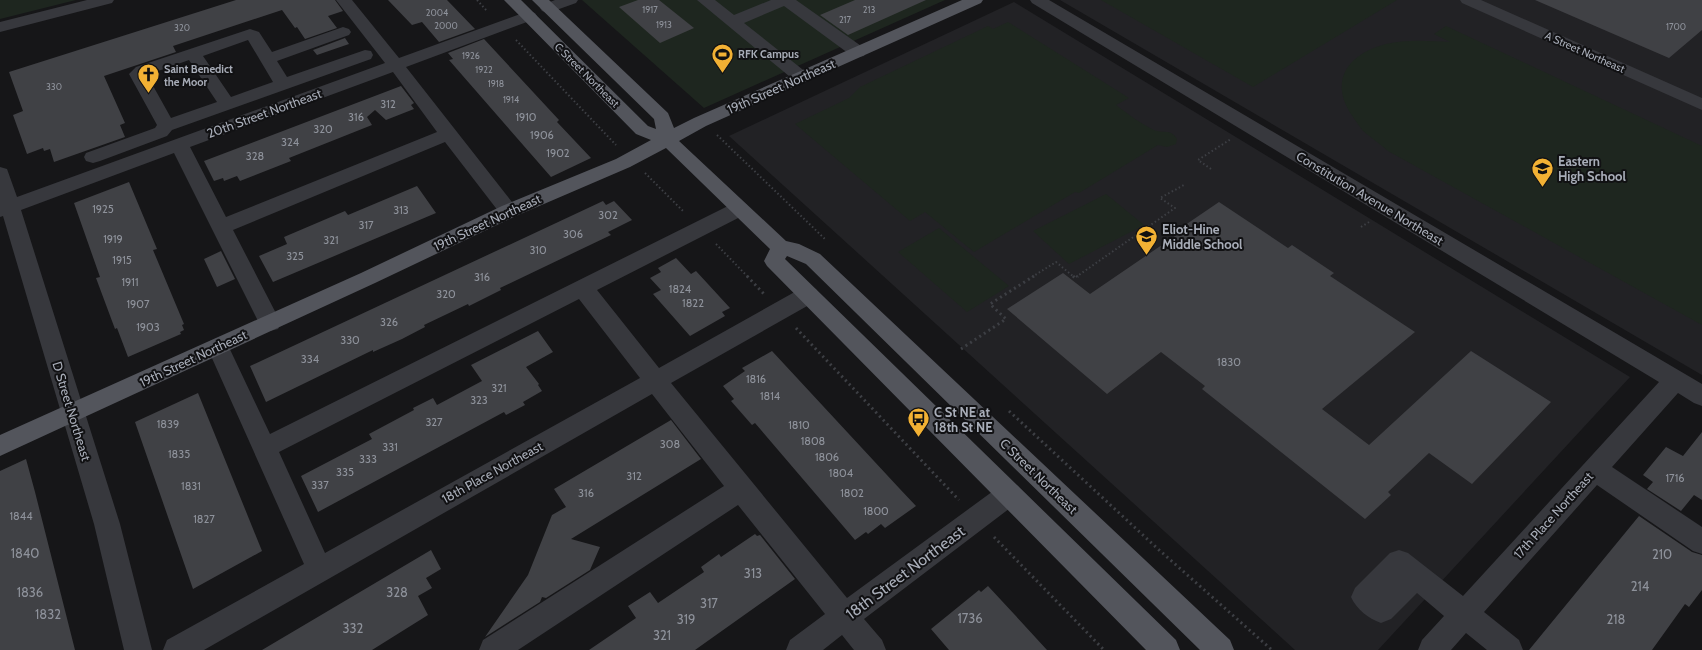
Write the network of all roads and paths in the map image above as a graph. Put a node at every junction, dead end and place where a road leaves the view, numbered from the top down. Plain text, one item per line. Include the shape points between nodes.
1 (106, 0) edge
2 (344, 0) edge
3 (512, 0) edge
4 (570, 0) edge
5 (705, 0) edge
6 (785, 0) edge
7 (975, 0) edge
8 (1038, 0) edge
9 (1468, 0) edge
10 (544, 4) edge
11 (529, 16) junction
12 (732, 22) junction
13 (0, 27) edge
14 (342, 32) dead end
15 (512, 36) dead end
16 (858, 52) junction
17 (193, 53) junction
18 (365, 55) dead end
19 (267, 59) junction
20 (396, 65) junction
21 (801, 76) junction
22 (283, 84) junction
23 (252, 95) junction
24 (227, 104) junction
25 (1702, 105) edge
26 (264, 113) junction
27 (166, 126) junction
28 (448, 134) junction
29 (715, 134) dead end
30 (1235, 136) dead end
31 (668, 140) junction
32 (179, 144) junction
33 (620, 149) dead end
34 (92, 156) dead end
35 (1211, 169) dead end
36 (0, 173) edge
37 (1184, 185) dead end
38 (5, 208) edge
39 (739, 209) junction
40 (509, 211) junction
41 (220, 227) junction
42 (829, 243) dead end
43 (780, 248) junction
44 (582, 287) junction
45 (808, 295) junction
46 (270, 323) junction
47 (793, 326) dead end
48 (218, 347) junction
49 (961, 349) dead end
50 (654, 380) junction
51 (1675, 380) junction
52 (1702, 396) edge
53 (1004, 406) dead end
54 (72, 414) junction
55 (0, 446) edge
56 (265, 448) junction
57 (1594, 469) junction
58 (741, 489) junction
59 (1009, 494) junction
60 (964, 505) dead end
61 (993, 536) dead end
62 (1702, 542) edge
63 (319, 569) junction
64 (1416, 575) dead end
65 (1464, 614) junction
66 (845, 616) junction
67 (138, 650) edge
68 (176, 650) edge
69 (493, 650) edge
70 (800, 650) edge
71 (872, 650) edge
72 (1104, 650) edge
73 (1166, 650) edge
74 (1220, 650) edge
75 (1272, 650) edge
76 (1432, 650) edge
77 (1509, 650) edge

1 - 13 street
2 - 20 street
3 - 11 main road, C Street Northeast
4 - 10 street
5 - 12 street
6 - 12 street
6 - 16 street
7 - 16 main road, 19th Street Northeast
8 - 51 street, Constitution Avenue Northeast
9 - 25 street, A Street Northeast
10 - 31 main road, C Street Northeast via 662,117
11 - 20 street, 20th Street Northeast
11 - 31 main road, C Street Northeast via 642,130
12 - 21 street
14 - 19 street
15 - 33 path
16 - 21 main road, 19th Street Northeast
17 - 19 street via 250,34
17 - 24 street
17 - 27 street via 138,74
18 - 22 street
19 - 22 street
20 - 26 street, 20th Street Northeast
20 - 28 street
21 - 31 main road, 19th Street Northeast via 700,122
22 - 23 street
23 - 24 street
23 - 26 street
24 - 27 street
26 - 32 street, 20th Street Northeast
27 - 34 street via 162,132
28 - 40 street
28 - 41 street
29 - 42 path
30 - 35 path via 1198,160
31 - 39 main road, C Street Northeast
31 - 40 main road, 19th Street Northeast via 623,163
32 - 38 street, 20th Street Northeast
32 - 41 street
36 - 38 street, D Street Northeast
37 - 49 path via 1160,198 1175,208 1075,278 1056,262 990,304 1006,319
38 - 54 street, D Street Northeast
39 - 43 main road, C Street Northeast
39 - 44 street
40 - 46 main road, 19th Street Northeast
41 - 46 street
43 - 45 main road via 774,261
43 - 74 main road, C Street Northeast via 792,249 813,259
44 - 50 street
44 - 56 street
45 - 50 street, 18th Place Northeast
45 - 59 main road
46 - 48 main road, 19th Street Northeast
47 - 60 path
48 - 54 main road, 19th Street Northeast
48 - 56 street
50 - 58 street
50 - 63 street, 18th Place Northeast
51 - 52 street, Constitution Avenue Northeast
51 - 57 street, 17th Place Northeast
53 - 75 path via 1158,550
54 - 55 main road, 19th Street Northeast
54 - 67 street, D Street Northeast via 106,524
56 - 63 street
57 - 62 street
57 - 65 street, 17th Place Northeast
58 - 66 street
58 - 69 street
59 - 66 street, 18th Street Northeast
59 - 73 main road
61 - 72 path
63 - 68 street, 18th Place Northeast
64 - 65 street
65 - 76 street, 17th Place Northeast
65 - 77 street
66 - 70 street, 18th Street Northeast
66 - 71 street

